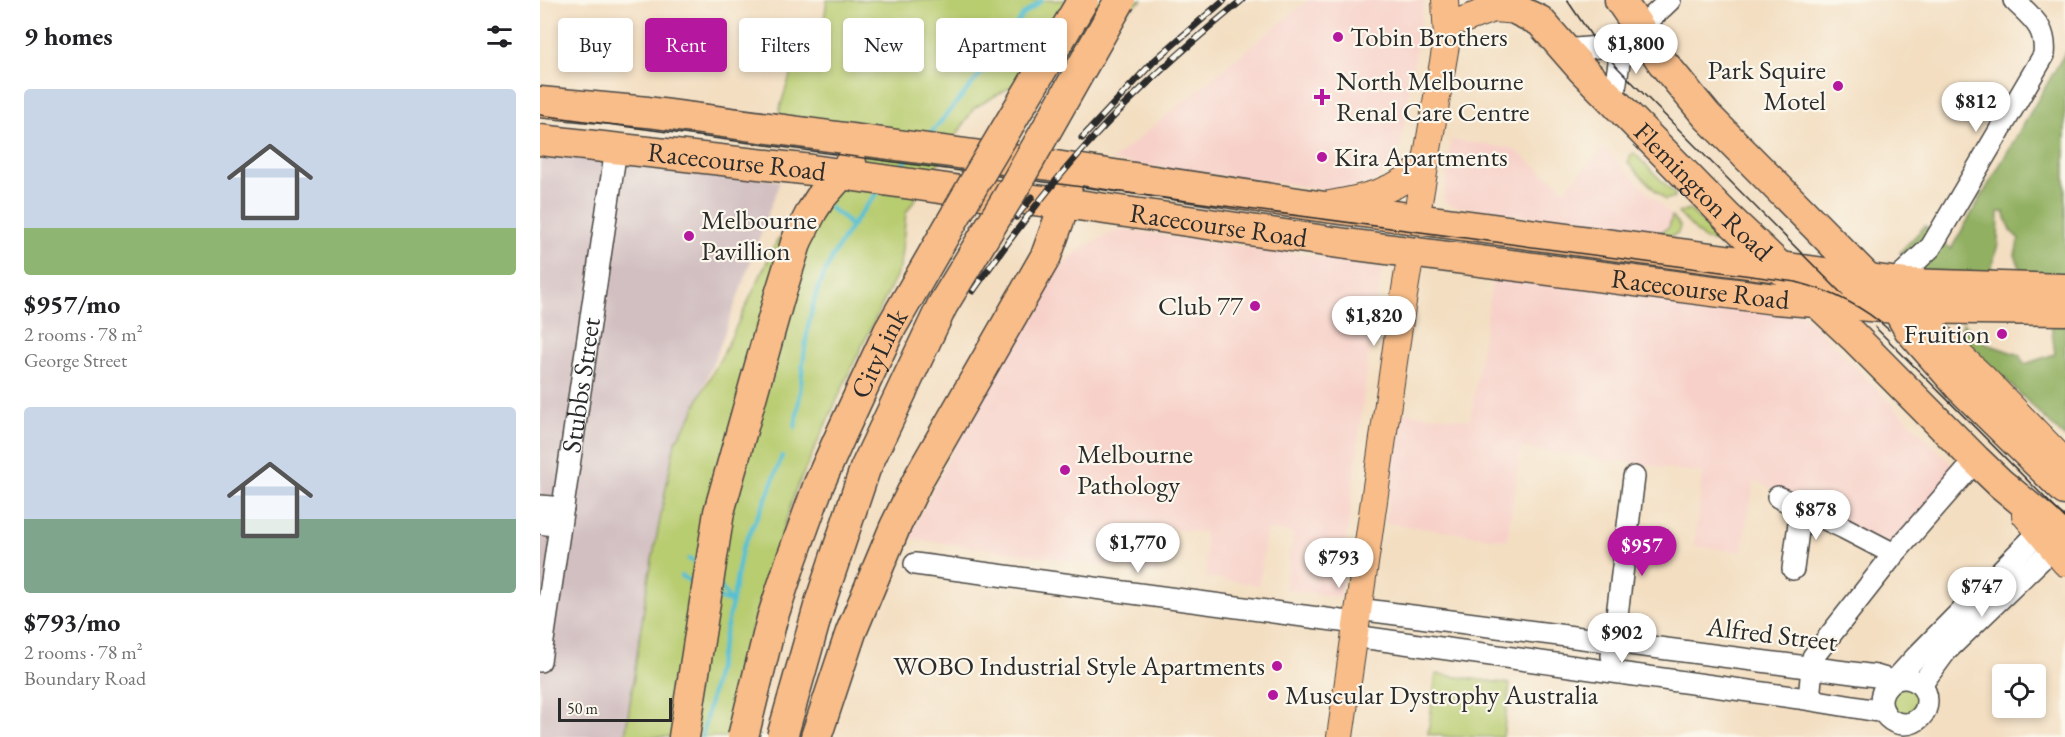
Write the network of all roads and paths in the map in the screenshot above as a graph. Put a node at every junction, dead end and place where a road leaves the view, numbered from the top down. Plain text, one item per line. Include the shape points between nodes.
1 (1083, 0) edge
2 (1120, 0) edge
3 (1445, 0) edge
4 (1620, 0) edge
5 (1670, 0) edge
6 (1998, 0) edge
7 (2014, 0) edge
8 (1527, 8) edge
9 (1461, 19) edge
10 (1633, 35) junction
11 (1564, 50) junction
12 (2040, 52) junction
13 (1613, 101) junction
14 (540, 102) edge
15 (628, 111) junction
16 (540, 140) edge
17 (884, 143) junction
18 (616, 149) junction
19 (1425, 163) junction
20 (771, 166) junction
21 (1071, 168) junction
22 (844, 175) junction
23 (1063, 204) junction
24 (1318, 206) junction
25 (805, 209) junction
26 (1134, 214) junction
27 (1416, 219) junction
28 (1412, 253) junction
29 (1043, 261) junction
30 (1778, 266) junction
31 (2065, 290) edge
32 (1889, 295) junction
33 (1820, 303) junction
34 (2065, 310) edge
35 (1976, 460) junction
36 (2065, 462) edge
37 (1635, 477) dead end
38 (2065, 490) edge
39 (1778, 497) dead end
40 (540, 506) edge
41 (1801, 508) junction
42 (554, 519) edge
43 (2055, 545) edge
44 (1894, 554) junction
45 (915, 564) dead end
46 (1793, 569) dead end
47 (1964, 621) junction
48 (1356, 623) junction
49 (1614, 643) junction
50 (540, 661) edge
51 (1812, 668) junction
52 (1610, 671) junction
53 (1895, 680) junction
54 (1921, 684) junction
55 (1809, 699) junction
56 (1888, 722) edge
57 (1915, 729) edge
58 (684, 737) edge
59 (743, 737) edge
60 (782, 737) edge
61 (816, 737) edge
62 (1340, 737) edge

1 - 59 highway, CityLink, bridge via 889,331 843,430 790,561
2 - 60 highway, CityLink, bridge via 942,306 865,469 820,603
3 - 9 main road
4 - 10 highway, Flemington Road
5 - 10 street
6 - 12 street via 2030,34
7 - 12 street via 2042,30 2045,41
8 - 9 main road via 1492,9
8 - 11 highway, Flemington Road
9 - 19 main road
10 - 11 street via 1608,46
10 - 13 street via 1619,63
10 - 32 highway, Flemington Road via 1663,63 1700,109
11 - 13 highway, Flemington Road
12 - 32 street via 2027,82 1929,250
13 - 30 highway, Flemington Road
14 - 15 highway, Racecourse Road
15 - 17 highway, Racecourse Road
15 - 18 highway, Stubbs Street
16 - 18 highway, Racecourse Road
17 - 21 highway, Racecourse Road
17 - 22 highway via 866,152
18 - 20 highway, Racecourse Road
18 - 42 street, Stubbs Street
19 - 24 main road via 1391,188
19 - 27 main road
20 - 22 highway, Racecourse Road
20 - 25 highway via 793,180
21 - 23 highway
21 - 24 highway, Racecourse Road
22 - 23 highway, Racecourse Road
22 - 25 highway
23 - 26 highway, Racecourse Road
23 - 29 highway
24 - 27 highway, Racecourse Road
25 - 58 highway via 720,512
26 - 28 highway, Racecourse Road
26 - 29 highway via 1089,225 1068,237
27 - 28 highway
27 - 30 highway, Racecourse Road
28 - 33 highway, Racecourse Road
28 - 48 main road
29 - 61 highway via 895,527 851,632
30 - 32 highway, Racecourse Road
30 - 33 highway, Flemington Road
31 - 32 highway via 1919,285
32 - 33 highway, Racecourse Road
32 - 34 highway
32 - 36 main road, Flemington Road via 1984,378
32 - 38 highway, Flemington Road via 1909,329 1954,380
33 - 35 highway, Flemington Road
35 - 43 highway, Flemington Road
35 - 44 street
37 - 49 street
39 - 41 street
40 - 42 street
41 - 44 street
41 - 46 street
42 - 50 street, Stubbs Street
43 - 47 street
44 - 51 street via 1813,657
45 - 48 street, Alfred Street
47 - 53 street
47 - 54 street
48 - 49 street, Alfred Street
48 - 52 street, Alfred Street
48 - 62 main road
49 - 51 street, Alfred Street
49 - 52 street
51 - 53 street, Alfred Street
51 - 55 street
52 - 55 street, Alfred Street
53 - 54 street via 1910,678
53 - 56 street via 1882,695
54 - 57 street via 1928,701
55 - 56 street, Alfred Street
56 - 57 street

